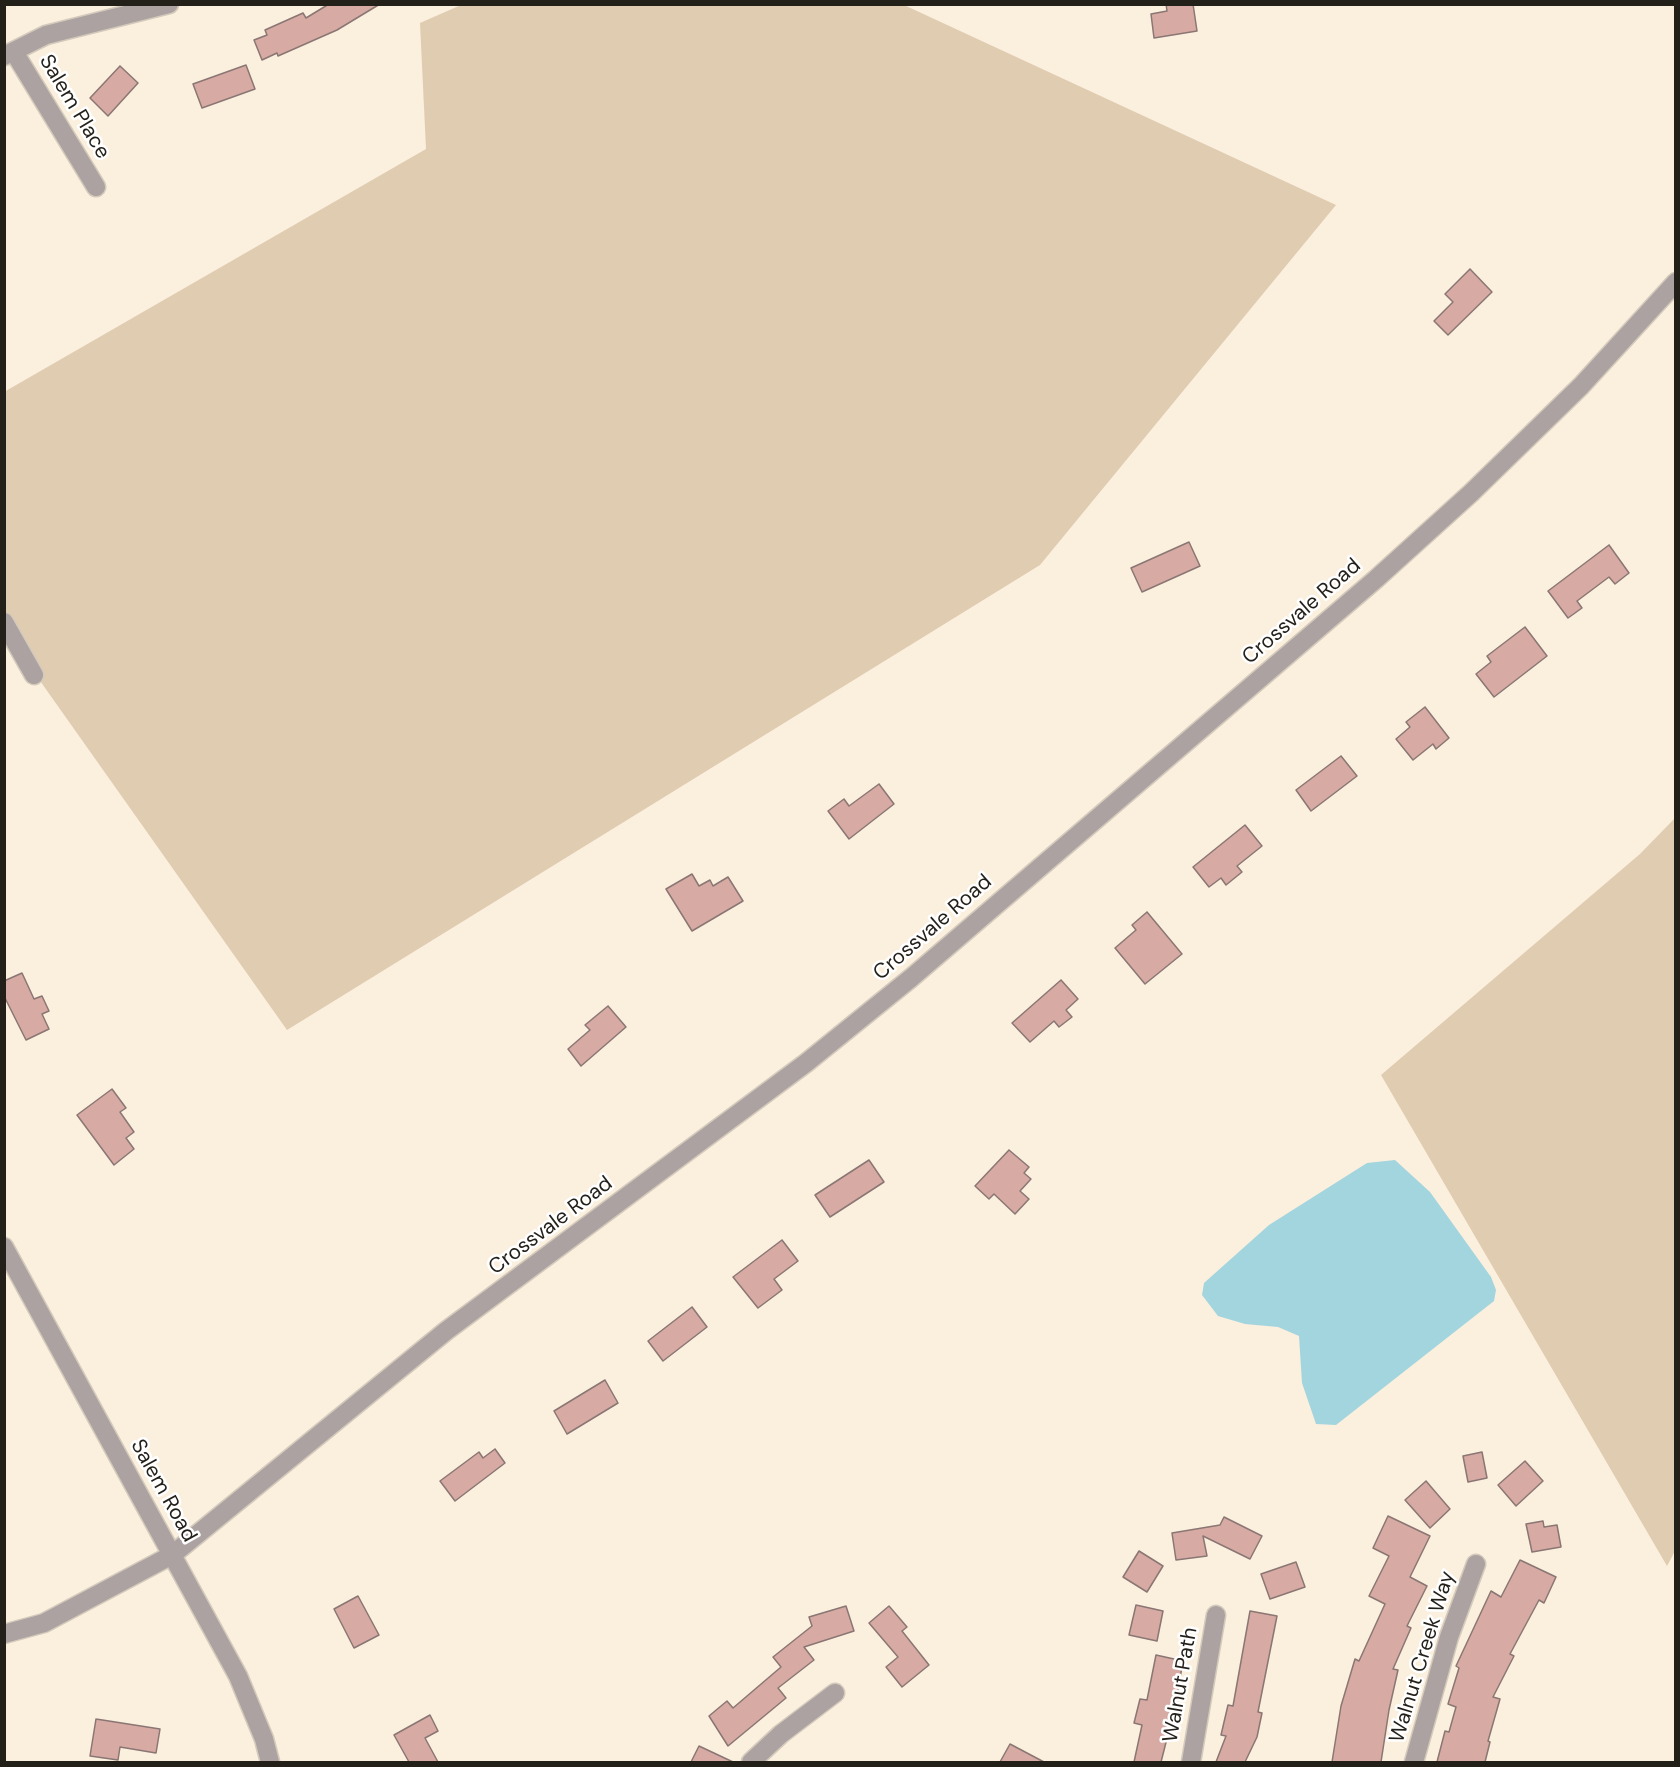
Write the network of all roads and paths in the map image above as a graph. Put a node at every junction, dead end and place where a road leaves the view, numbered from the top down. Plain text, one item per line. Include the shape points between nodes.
1 (170, 4) edge
2 (9, 54) edge
3 (96, 187) dead end
4 (1676, 282) edge
5 (4, 622) edge
6 (34, 675) dead end
7 (4, 1247) edge
8 (172, 1555) junction
9 (1476, 1564) dead end
10 (1216, 1615) dead end
11 (4, 1634) edge
12 (835, 1693) dead end
13 (270, 1762) edge
14 (751, 1762) edge
15 (1191, 1762) edge
16 (1414, 1762) edge

1 - 2 street via 46,35
2 - 3 street, Salem Place
4 - 8 street, Crossvale Road via 1581,386 1464,499 911,978 797,1070 447,1331
5 - 6 street
7 - 8 street, Salem Road
8 - 11 street, Crossvale Road via 44,1623
8 - 13 street, Salem Road via 238,1676
9 - 16 street, Walnut Creek Way via 1449,1637
10 - 15 street, Walnut Path
12 - 14 street

